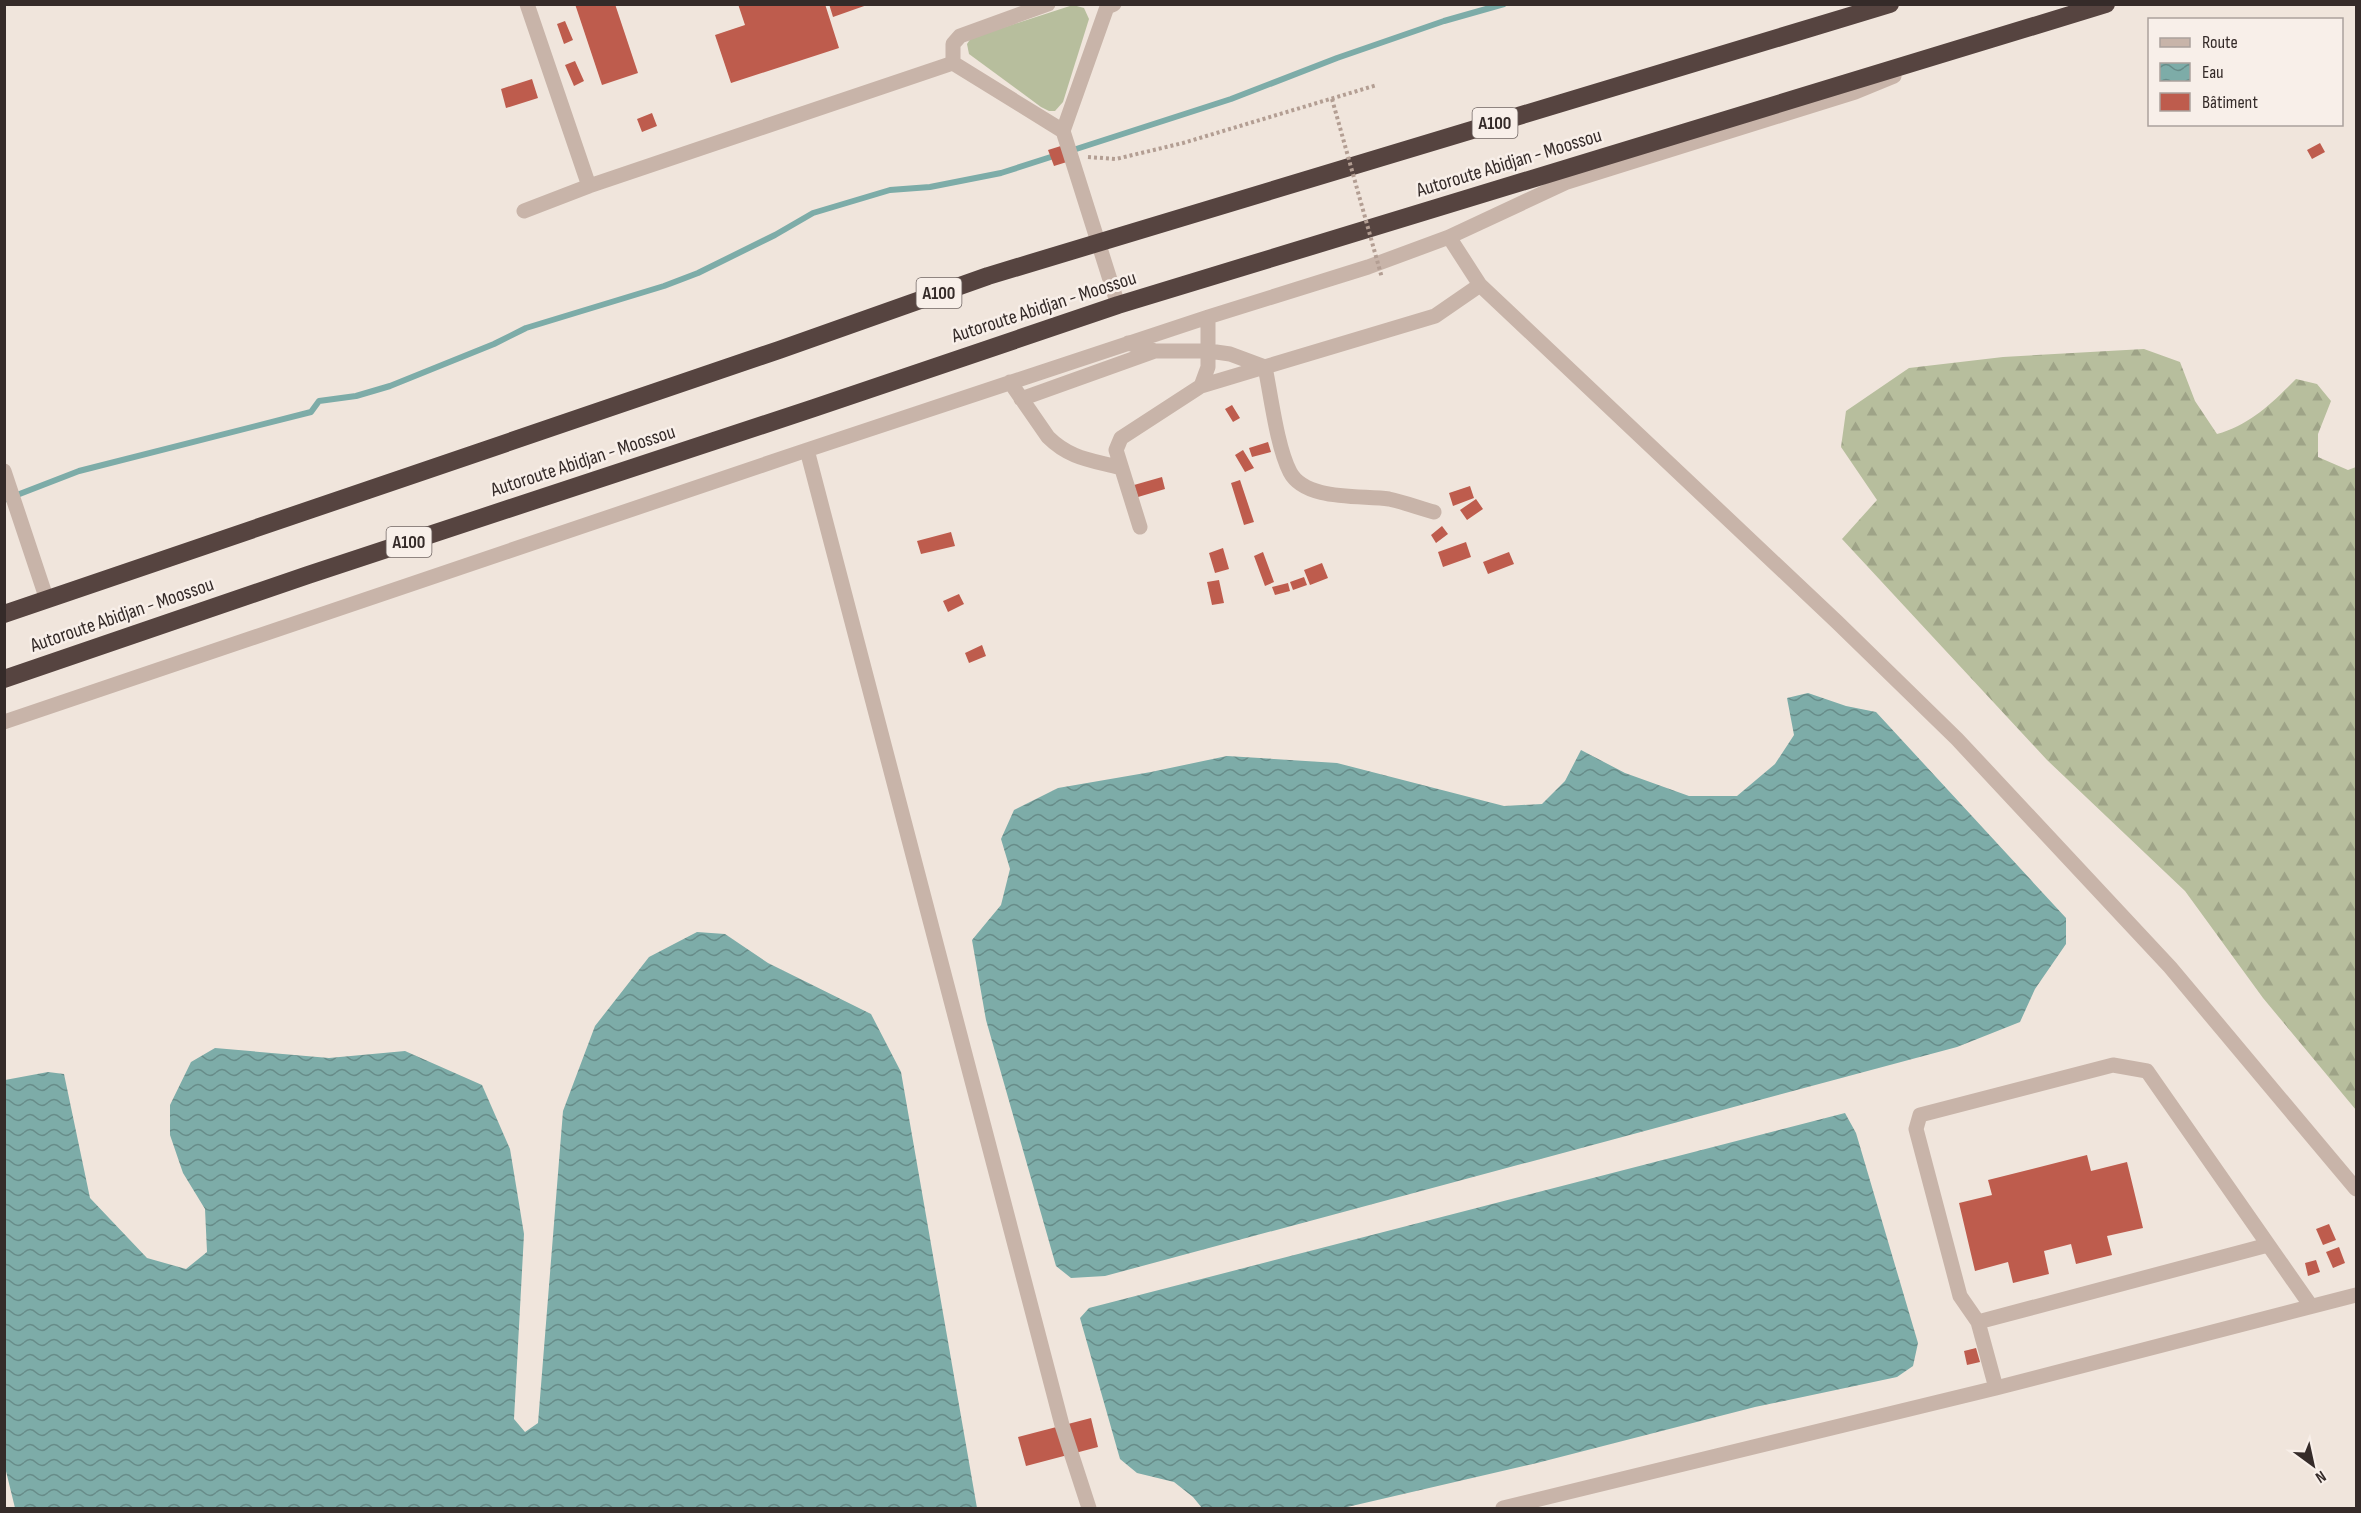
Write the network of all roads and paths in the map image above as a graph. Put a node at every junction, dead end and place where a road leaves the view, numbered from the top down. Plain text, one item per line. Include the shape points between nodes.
1 (527, 4) edge
2 (1048, 4) edge
3 (1890, 4) edge
4 (2106, 4) edge
5 (1109, 5) edge
6 (1958, 50) junction
7 (953, 63) junction
8 (1377, 85) dead end
9 (1332, 99) junction
10 (1063, 131) junction
11 (1070, 155) junction
12 (589, 186) junction
13 (524, 211) dead end
14 (1449, 237) junction
15 (1099, 241) junction
16 (1382, 278) dead end
17 (1480, 285) junction
18 (1118, 305) junction
19 (1208, 317) junction
20 (1128, 344) junction
21 (1155, 351) junction
22 (1209, 351) junction
23 (1265, 367) junction
24 (1010, 382) junction
25 (1201, 386) junction
26 (1021, 399) junction
27 (807, 450) junction
28 (1121, 468) junction
29 (4, 471) edge
30 (1434, 512) dead end
31 (1140, 527) dead end
32 (46, 600) junction
33 (4, 614) edge
34 (4, 679) edge
35 (4, 722) edge
36 (2356, 1189) edge
37 (2268, 1245) junction
38 (2356, 1295) edge
39 (2311, 1306) junction
40 (1978, 1322) junction
41 (1996, 1388) junction
42 (1089, 1509) edge
43 (1503, 1509) edge

1 - 12 street
2 - 7 street via 960,36 953,45
3 - 15 highway, Autoroute Abidjan - Moossou / A100
4 - 6 highway, Autoroute Abidjan - Moossou / A100
5 - 10 street
6 - 14 street via 1855,92 1567,182
6 - 18 highway, Autoroute Abidjan - Moossou / A100
7 - 10 street
7 - 12 street
8 - 9 path
9 - 11 path via 1116,159
9 - 16 path, bridge
10 - 11 street
11 - 15 street
12 - 13 street
14 - 17 street
14 - 19 street
15 - 18 street
15 - 32 highway, Autoroute Abidjan - Moossou / A100
17 - 23 street via 1435,316
17 - 36 street via 1957,739 2170,966
18 - 34 highway, Autoroute Abidjan - Moossou / A100
19 - 20 street
19 - 22 street
20 - 21 street
20 - 24 street
21 - 22 street
21 - 26 street
22 - 23 street
22 - 25 street
23 - 25 street
23 - 30 street via 1290,473 1299,482 1320,493 1389,500
24 - 26 street
24 - 27 street
25 - 28 street via 1121,438 1116,450
26 - 28 street via 1048,437 1068,454
27 - 35 street
27 - 42 street via 1062,1425
28 - 31 street
29 - 32 street
32 - 33 highway, Autoroute Abidjan - Moossou / A100
37 - 39 street
37 - 40 street
37 - 40 street via 2147,1071 2113,1065 1920,1115 1916,1129 1960,1296
38 - 39 street
39 - 41 street
40 - 41 street
41 - 43 street

